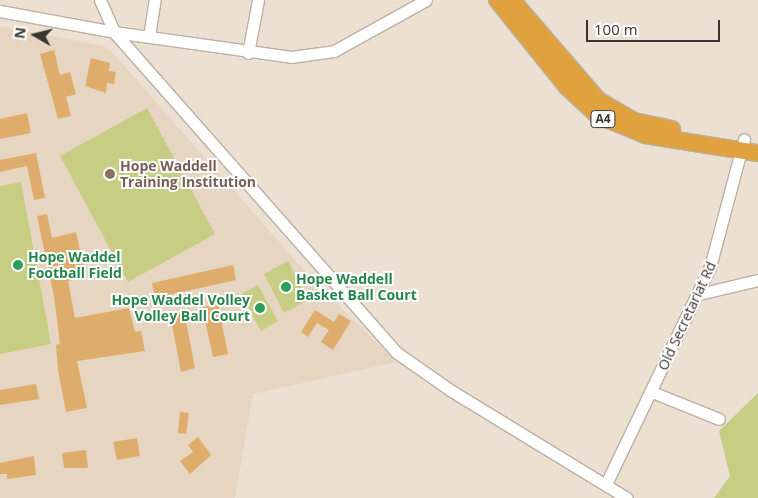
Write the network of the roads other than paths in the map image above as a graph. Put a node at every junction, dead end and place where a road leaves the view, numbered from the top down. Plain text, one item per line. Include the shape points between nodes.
1 (100, 0) edge
2 (155, 0) edge
3 (258, 0) edge
4 (426, 0) edge
5 (498, 0) edge
6 (512, 0) edge
7 (0, 11) edge
8 (114, 32) junction
9 (149, 36) junction
10 (248, 53) junction
11 (748, 144) edge
12 (758, 153) edge
13 (758, 280) edge
14 (699, 294) junction
15 (652, 392) junction
16 (719, 419) dead end
17 (606, 484) junction
18 (627, 498) edge

1 - 8 street
2 - 9 street
3 - 10 street
4 - 10 street via 334,51 291,57
5 - 11 highway, A4 via 567,88 597,115 645,135
6 - 11 highway, A4 via 578,81 625,117
7 - 8 street
8 - 9 street
8 - 17 street via 397,352 450,390
9 - 10 street
11 - 12 highway, A4
11 - 14 street, Old Secretariat Rd via 722,235
13 - 14 street
14 - 15 street, Old Secretariat Rd
15 - 16 street
15 - 17 street, Old Secretariat Rd
17 - 18 street

